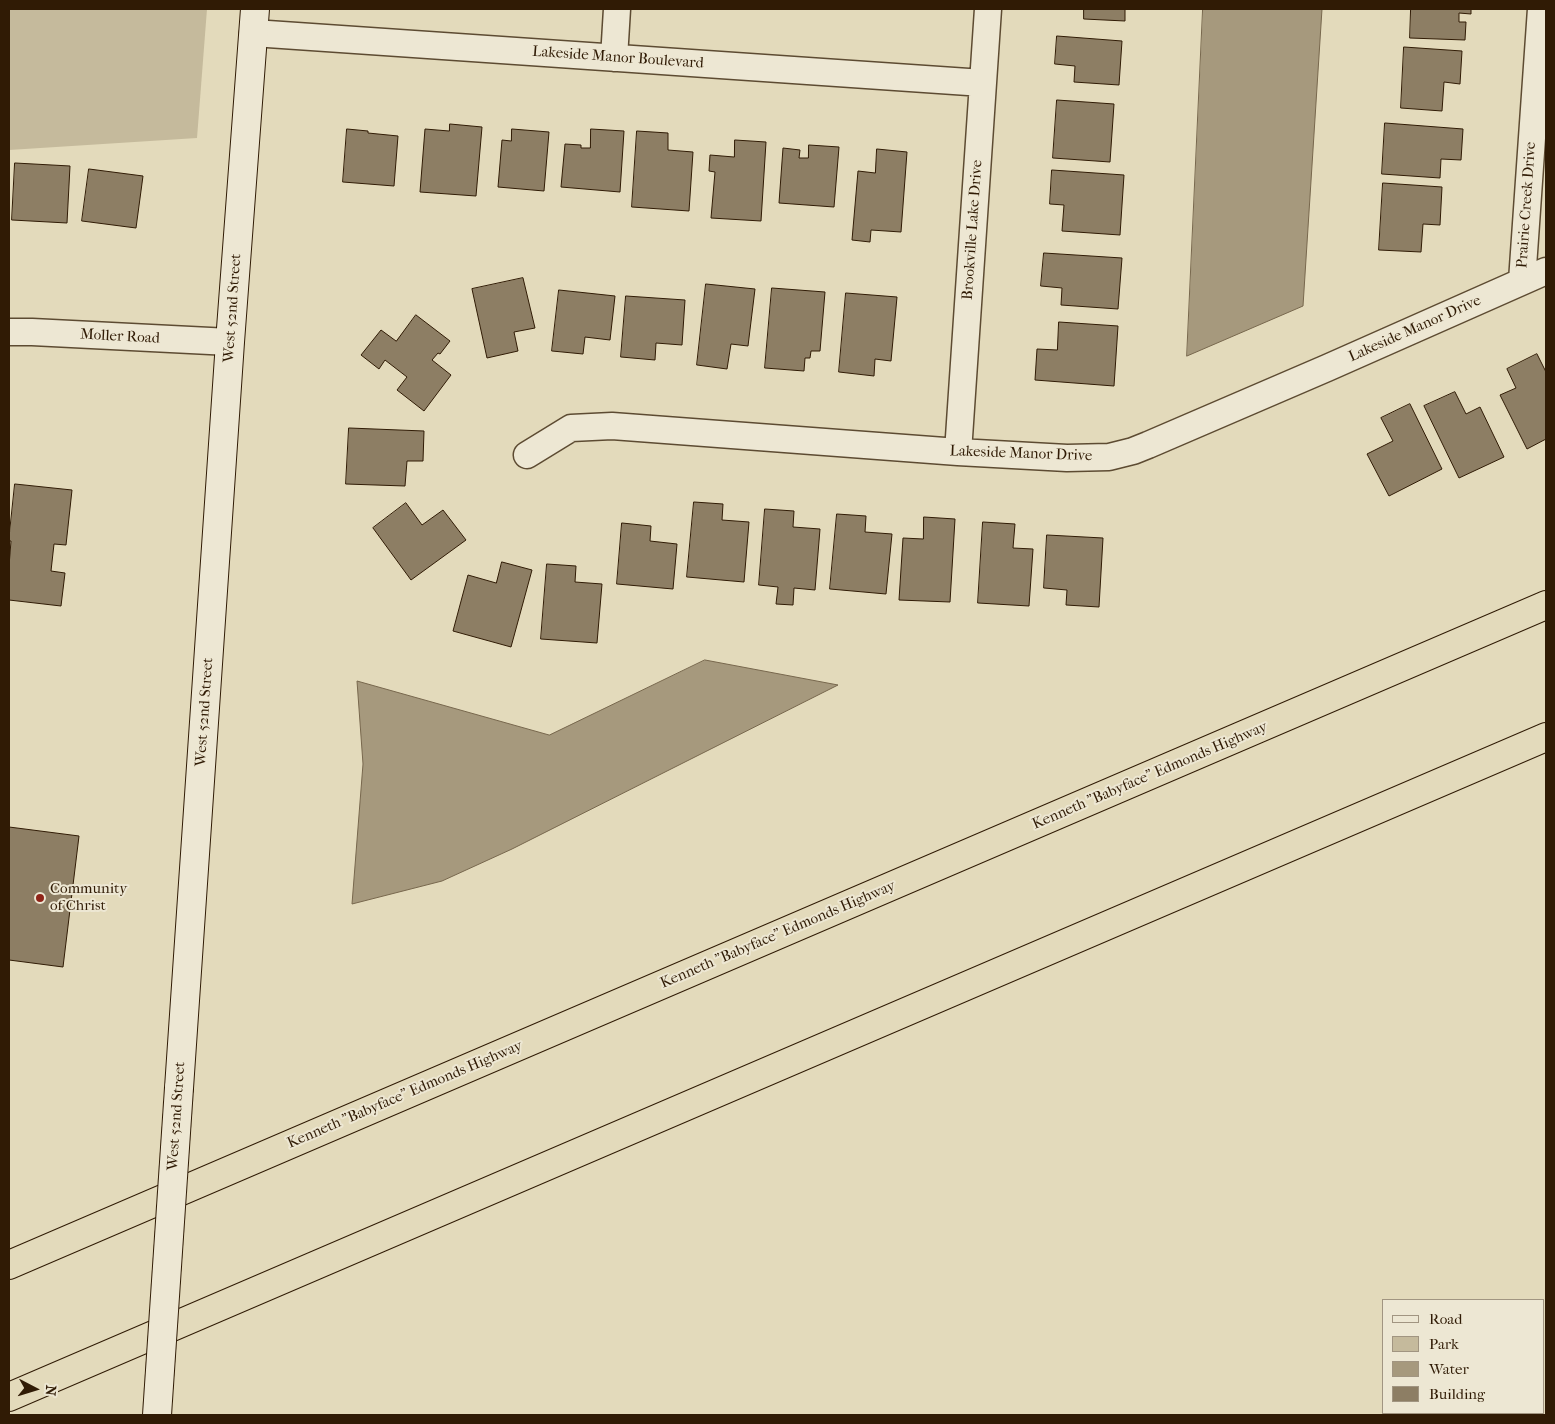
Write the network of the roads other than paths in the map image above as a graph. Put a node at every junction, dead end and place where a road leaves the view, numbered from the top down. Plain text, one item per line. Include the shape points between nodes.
1 (617, 9) edge
2 (988, 9) edge
3 (1541, 9) edge
4 (254, 21) edge
5 (614, 58) junction
6 (983, 83) junction
7 (1546, 271) edge
8 (1522, 281) junction
9 (9, 332) edge
10 (230, 342) junction
11 (958, 452) junction
12 (527, 455) dead end
13 (1546, 606) edge
14 (1546, 737) edge
15 (9, 1265) edge
16 (9, 1397) edge
17 (157, 1415) edge

1 - 5 street
2 - 6 street, Brookville Lake Drive
3 - 8 street, Prairie Creek Drive
4 - 5 street, Lakeside Manor Boulevard
4 - 10 street, West 52nd Street
5 - 6 street, Lakeside Manor Boulevard
6 - 11 street, Brookville Lake Drive
7 - 8 street, Lakeside Manor Drive
8 - 11 street, Lakeside Manor Drive via 1133,451 1084,458
9 - 10 street, Moller Road
10 - 17 street, West 52nd Street, bridge
11 - 12 street, Lakeside Manor Drive via 612,426 571,428
13 - 15 highway, Kenneth "Babyface" Edmonds Highway
14 - 16 highway

